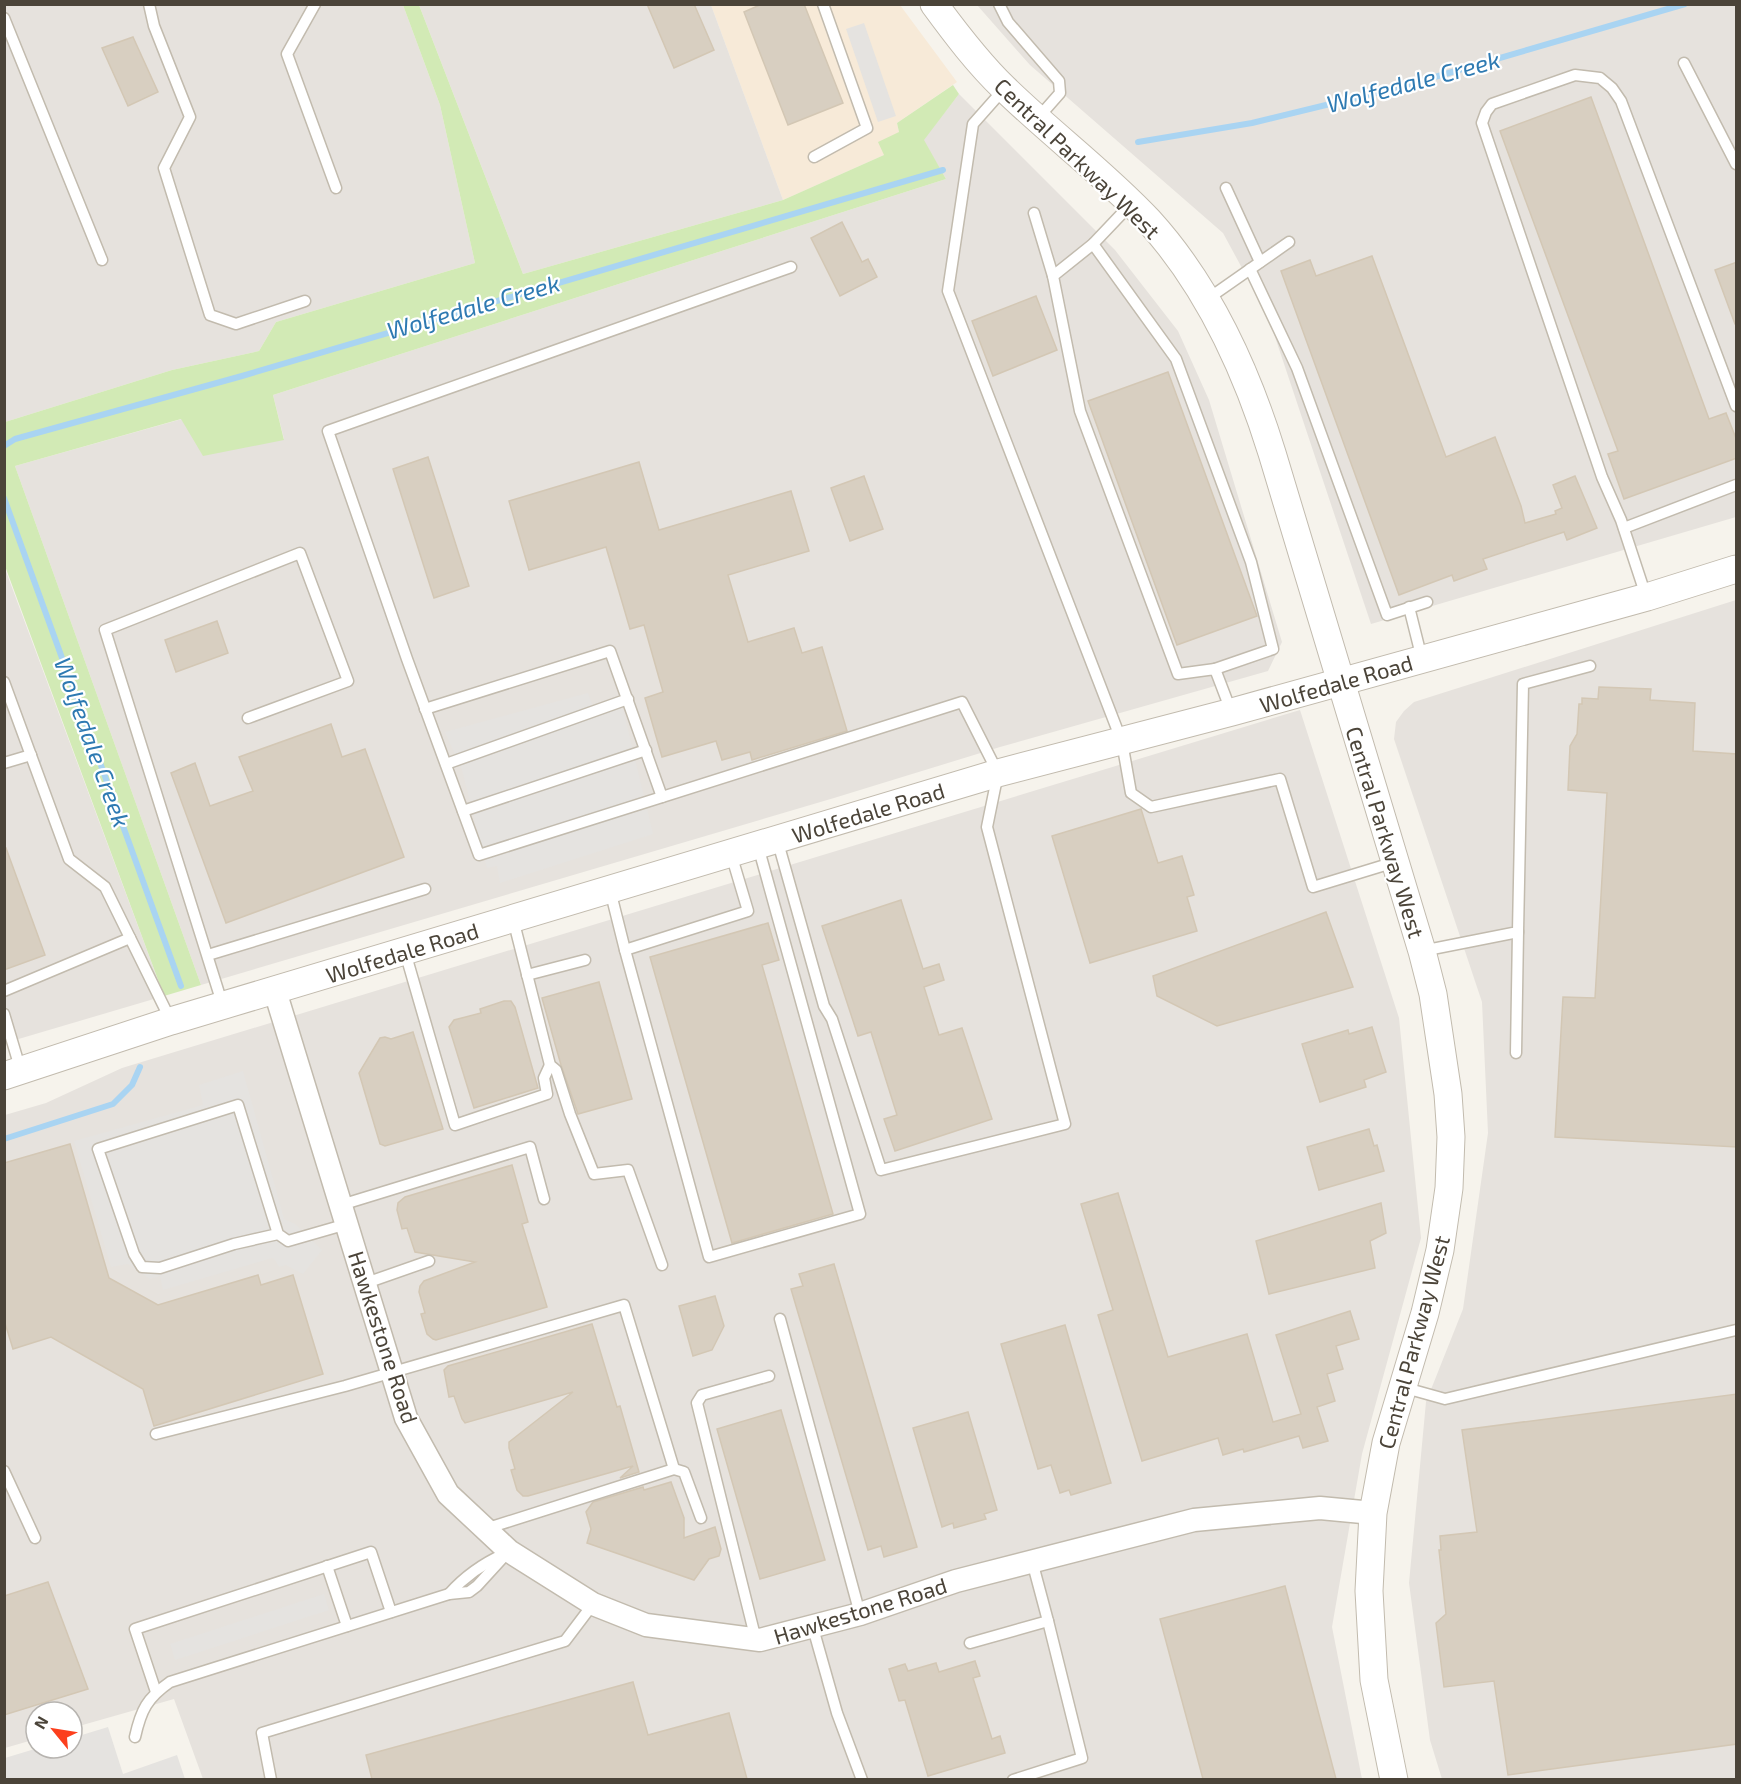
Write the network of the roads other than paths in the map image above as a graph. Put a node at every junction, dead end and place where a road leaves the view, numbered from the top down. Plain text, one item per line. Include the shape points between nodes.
1 (149, 4) edge
2 (315, 4) edge
3 (823, 4) edge
4 (934, 4) edge
5 (999, 4) edge
6 (4, 18) edge
7 (1684, 63) dead end
8 (1004, 88) junction
9 (1038, 118) junction
10 (814, 157) dead end
11 (1737, 164) edge
12 (336, 188) dead end
13 (1226, 188) dead end
14 (1131, 204) junction
15 (1034, 213) dead end
16 (1289, 242) dead end
17 (1093, 244) junction
18 (102, 260) dead end
19 (1260, 262) junction
20 (791, 267) dead end
21 (1250, 269) junction
22 (1053, 276) junction
23 (1206, 300) junction
24 (305, 301) dead end
25 (1737, 406) edge
26 (1737, 484) edge
27 (1624, 528) junction
28 (1737, 569) edge
29 (1647, 597) junction
30 (1427, 602) dead end
31 (1409, 607) junction
32 (1422, 658) junction
33 (1590, 666) dead end
34 (1215, 669) junction
35 (4, 682) edge
36 (1341, 682) junction
37 (628, 699) junction
38 (425, 709) junction
39 (1232, 712) junction
40 (248, 718) dead end
41 (1122, 742) junction
42 (646, 750) junction
43 (31, 755) junction
44 (4, 763) edge
45 (446, 764) junction
46 (998, 773) junction
47 (663, 797) junction
48 (463, 811) junction
49 (767, 842) junction
50 (731, 853) junction
51 (1395, 862) junction
52 (425, 889) dead end
53 (610, 890) junction
54 (513, 919) junction
55 (1518, 932) junction
56 (130, 938) junction
57 (625, 951) junction
58 (1422, 951) junction
59 (405, 952) junction
60 (208, 956) junction
61 (585, 960) dead end
62 (527, 975) junction
63 (275, 990) junction
64 (4, 991) edge
65 (223, 1006) junction
66 (4, 1014) edge
67 (171, 1022) junction
68 (1516, 1053) dead end
69 (550, 1065) junction
70 (13, 1074) edge
71 (544, 1199) dead end
72 (344, 1214) junction
73 (278, 1234) junction
74 (429, 1261) dead end
75 (662, 1265) dead end
76 (366, 1283) junction
77 (780, 1319) dead end
78 (1737, 1330) edge
79 (393, 1371) junction
80 (769, 1376) dead end
81 (1401, 1386) junction
82 (156, 1434) dead end
83 (674, 1469) junction
84 (4, 1471) edge
85 (1373, 1513) junction
86 (700, 1518) dead end
87 (485, 1529) junction
88 (35, 1538) dead end
89 (509, 1551) junction
90 (1032, 1561) junction
91 (327, 1566) junction
92 (593, 1604) junction
93 (391, 1612) junction
94 (860, 1614) junction
95 (1048, 1621) junction
96 (347, 1626) junction
97 (813, 1628) junction
98 (756, 1640) junction
99 (970, 1643) dead end
100 (156, 1692) junction
101 (135, 1737) dead end
102 (271, 1779) edge
103 (862, 1779) edge
104 (1013, 1779) edge
105 (1394, 1779) edge

1 - 24 lane via 190,117 164,168 210,315 236,324
2 - 12 lane via 287,54
3 - 10 lane via 867,128
4 - 8 street, Central Parkway West
5 - 9 lane via 1008,22 1059,81 1059,93
6 - 18 lane
7 - 11 lane
8 - 9 street, Central Parkway West
8 - 41 lane via 973,124 948,291
9 - 14 street, Central Parkway West
13 - 19 lane
14 - 17 lane
14 - 23 street, Central Parkway West via 1150,222
15 - 22 lane
16 - 19 lane
17 - 22 lane
17 - 34 lane via 1176,359 1251,562 1273,649
19 - 21 lane
20 - 38 lane via 328,431
21 - 23 lane
21 - 31 lane via 1297,368 1387,615
22 - 34 lane via 1080,411 1178,674
23 - 36 street, Central Parkway West via 1257,405
25 - 27 lane via 1621,101 1612,88 1600,78 1575,75 1492,105 1482,123 1602,477
26 - 27 lane
27 - 29 lane
28 - 29 street, Wolfedale Road
29 - 32 street, Wolfedale Road
30 - 31 lane
31 - 32 lane
32 - 36 street, Wolfedale Road
33 - 55 lane via 1523,684
34 - 39 lane
35 - 43 lane
36 - 39 street, Wolfedale Road
36 - 51 street, Central Parkway West
37 - 38 lane via 610,651
37 - 42 lane
37 - 45 lane
38 - 45 lane
39 - 41 street, Wolfedale Road
40 - 60 lane via 348,681 300,553 105,630
41 - 46 street, Wolfedale Road
41 - 51 lane via 1131,793 1151,807 1280,779 1313,887
42 - 47 lane
42 - 48 lane
43 - 44 lane
43 - 56 lane via 69,859 105,887
45 - 48 lane
46 - 47 lane via 962,702
46 - 49 street, Wolfedale Road
46 - 49 lane via 987,827 1065,1124 881,1170 832,1019 824,1006
47 - 48 lane via 479,855
49 - 50 street, Wolfedale Road
49 - 57 lane via 860,1214 709,1257
50 - 53 street, Wolfedale Road
50 - 57 lane via 748,911
51 - 58 street, Central Parkway West
52 - 60 lane
53 - 54 street, Wolfedale Road
53 - 57 lane
54 - 59 street, Wolfedale Road
54 - 62 lane
55 - 58 lane
55 - 68 lane
56 - 64 lane
56 - 67 lane
58 - 81 street, Central Parkway West via 1433,994 1448,1094 1449,1188 1425,1313
59 - 63 street, Wolfedale Road
59 - 69 lane via 455,1125 547,1094 544,1078
60 - 65 lane
61 - 62 lane
62 - 69 lane
63 - 65 street, Wolfedale Road
63 - 72 street, Hawkestone Road
65 - 67 street, Wolfedale Road
66 - 70 lane
67 - 70 street, Wolfedale Road
69 - 75 lane via 556,1070 594,1174 628,1170
71 - 72 lane via 530,1147
72 - 73 lane via 288,1241
72 - 76 street, Hawkestone Road
73 - 73 lane via 160,1268 142,1267 98,1149 238,1105
74 - 76 lane
76 - 79 street, Hawkestone Road
77 - 94 lane
78 - 81 lane via 1445,1399
79 - 82 lane
79 - 83 lane via 624,1305
79 - 87 street, Hawkestone Road via 406,1418 448,1494
80 - 98 lane via 702,1395 697,1403
81 - 85 street, Central Parkway West
83 - 86 lane via 684,1472
83 - 87 lane
84 - 88 lane
85 - 90 street, Hawkestone Road via 1320,1508 1194,1520
85 - 105 street, Central Parkway West via 1369,1591 1374,1680
87 - 89 street, Hawkestone Road
89 - 92 street, Hawkestone Road
89 - 93 lane via 469,1592 448,1594
90 - 94 street, Hawkestone Road via 956,1581
90 - 95 lane
91 - 93 lane via 371,1552
91 - 96 lane
91 - 100 lane via 135,1629
92 - 98 street, Hawkestone Road via 646,1625
92 - 102 lane via 565,1641 262,1733
93 - 96 lane
94 - 97 street, Hawkestone Road
95 - 99 lane
95 - 104 lane via 1082,1758
96 - 100 lane via 170,1682
97 - 98 street, Hawkestone Road
97 - 103 lane via 837,1713
100 - 101 lane via 146,1704

